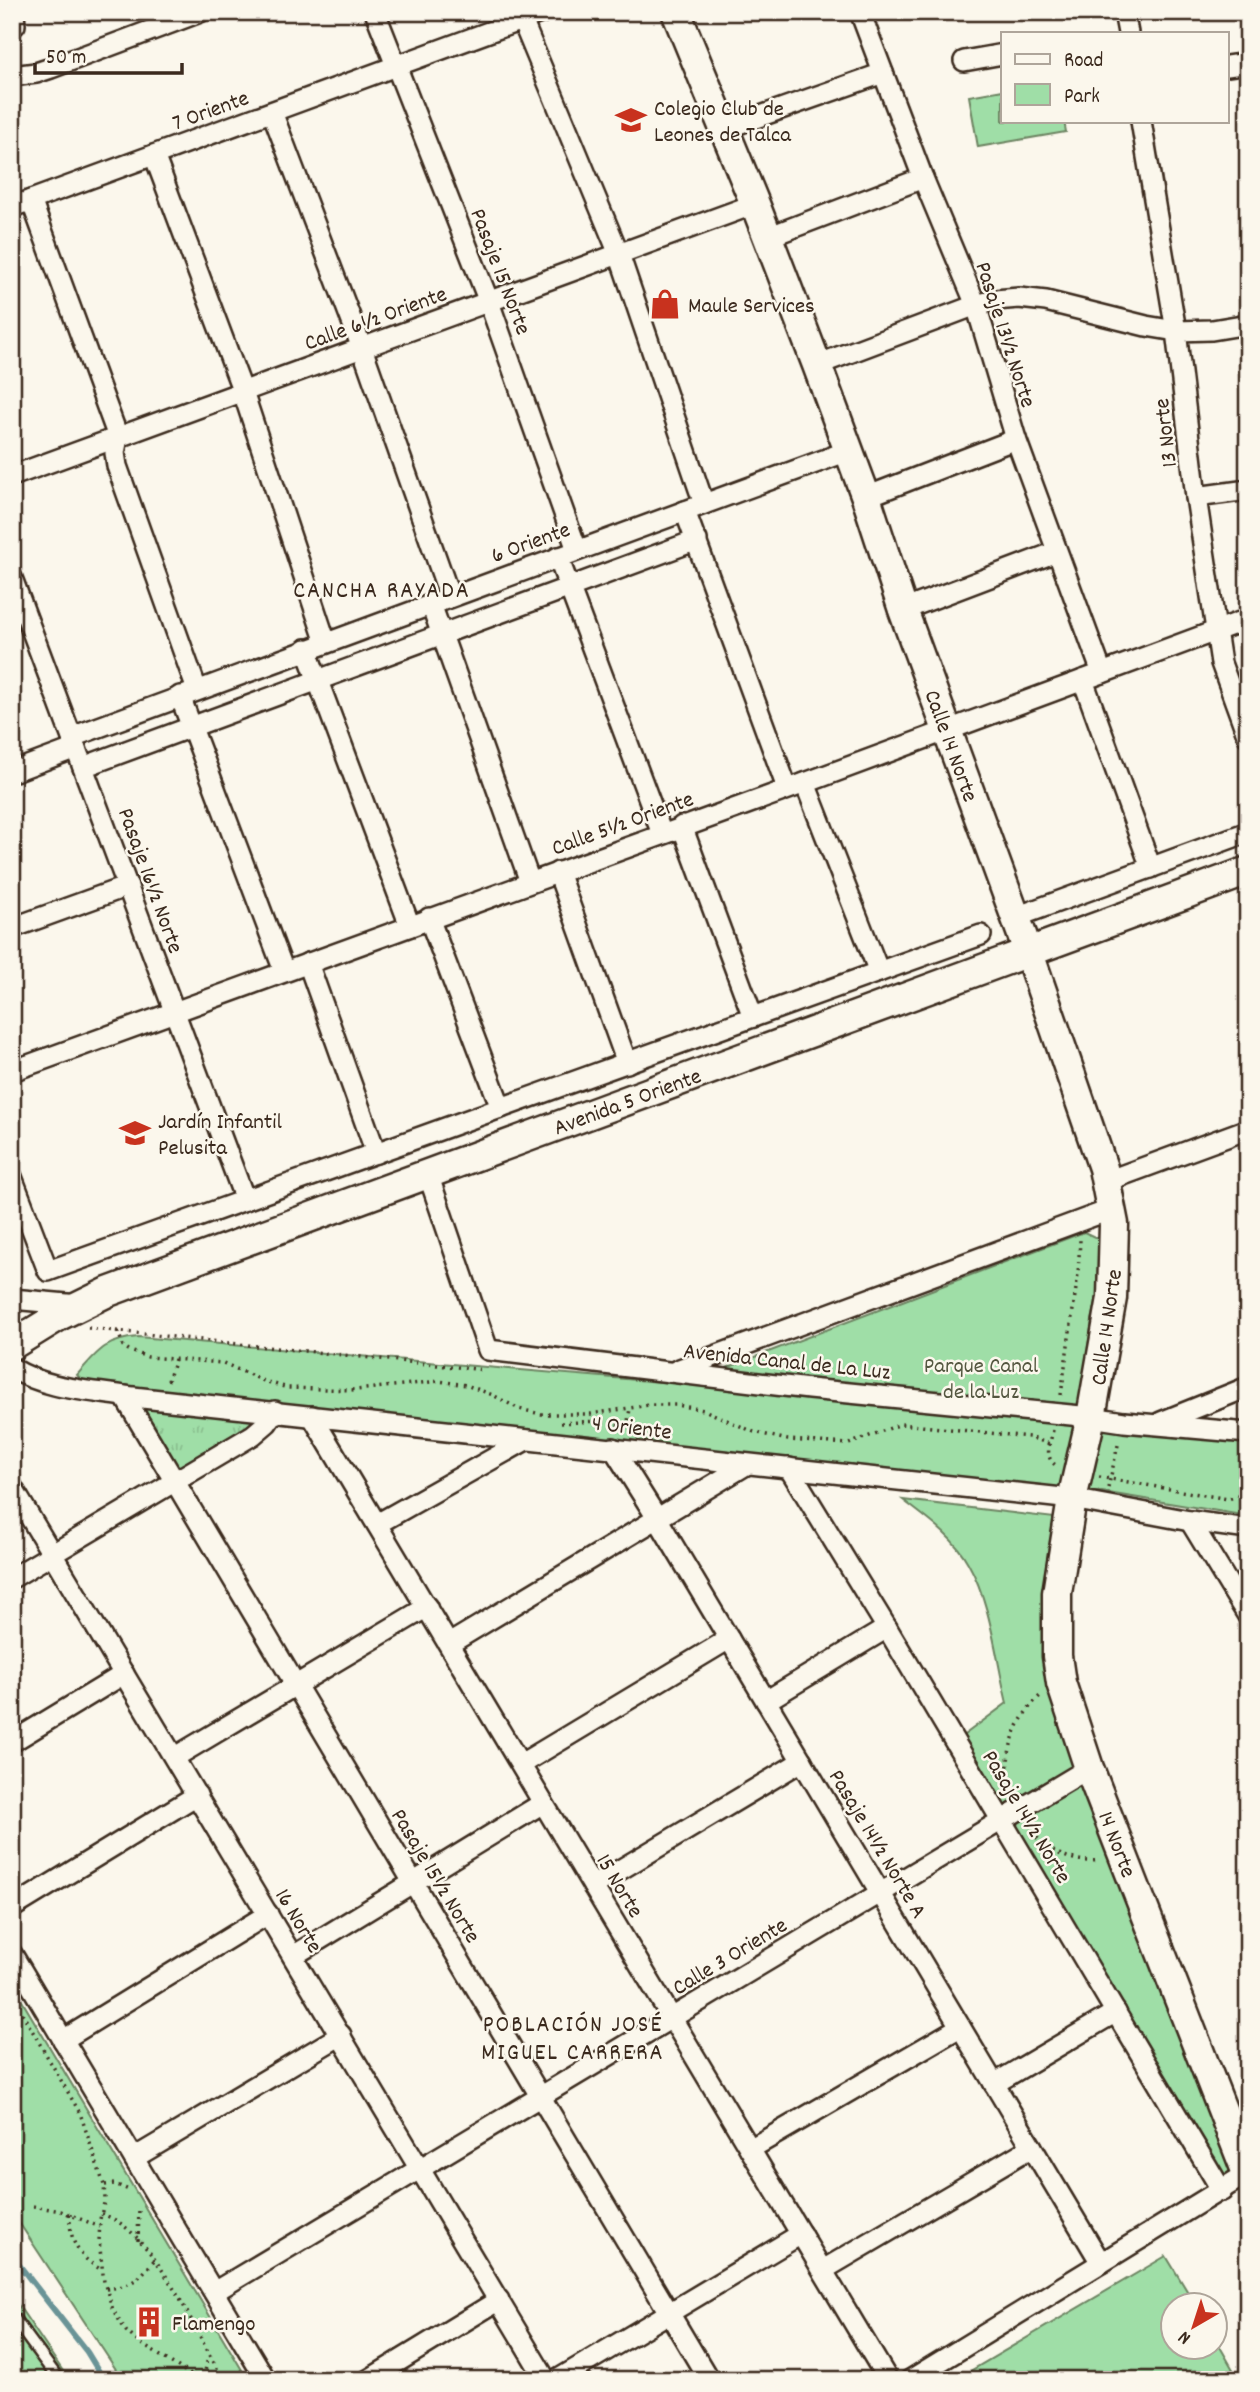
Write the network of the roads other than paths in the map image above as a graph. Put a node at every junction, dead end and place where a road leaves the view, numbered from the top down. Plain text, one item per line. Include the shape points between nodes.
1 (200, 12) edge
2 (375, 12) edge
3 (543, 12) edge
4 (676, 12) edge
5 (860, 12) edge
6 (522, 20) junction
7 (1001, 54) edge
8 (964, 61) dead end
9 (1248, 63) edge
10 (395, 66) junction
11 (1228, 66) edge
12 (883, 73) junction
13 (12, 76) edge
14 (272, 112) junction
15 (1142, 122) edge
16 (724, 129) junction
17 (154, 155) junction
18 (923, 178) junction
19 (31, 200) junction
20 (755, 204) junction
21 (12, 207) edge
22 (768, 237) junction
23 (619, 254) junction
24 (489, 302) junction
25 (976, 306) junction
26 (1248, 324) edge
27 (1176, 331) junction
28 (362, 348) junction
29 (817, 365) junction
30 (243, 392) junction
31 (118, 438) junction
32 (1016, 439) junction
33 (848, 450) junction
34 (12, 476) edge
35 (1248, 490) edge
36 (866, 497) junction
37 (1196, 497) junction
38 (705, 505) junction
39 (685, 511) junction
40 (697, 540) junction
41 (1056, 552) junction
42 (567, 554) junction
43 (12, 578) edge
44 (570, 587) junction
45 (440, 600) junction
46 (903, 610) junction
47 (1248, 618) edge
48 (1218, 630) junction
49 (443, 634) junction
50 (326, 643) junction
51 (306, 649) junction
52 (1102, 673) junction
53 (317, 680) junction
54 (1083, 680) junction
55 (188, 693) junction
56 (191, 727) junction
57 (948, 729) junction
58 (1248, 737) edge
59 (74, 743) junction
60 (83, 767) junction
61 (12, 772) edge
62 (796, 785) junction
63 (681, 826) junction
64 (1248, 832) edge
65 (662, 834) junction
66 (1150, 868) junction
67 (1248, 871) edge
68 (558, 872) junction
69 (530, 882) junction
70 (128, 886) junction
71 (1016, 917) junction
72 (429, 918) junction
73 (410, 926) junction
74 (12, 928) edge
75 (981, 935) dead end
76 (1029, 952) junction
77 (308, 963) junction
78 (284, 971) junction
79 (879, 972) junction
80 (174, 1012) junction
81 (753, 1017) junction
82 (627, 1063) junction
83 (12, 1071) edge
84 (501, 1108) junction
85 (1248, 1129) edge
86 (376, 1153) junction
87 (428, 1174) junction
88 (12, 1177) edge
89 (1107, 1181) junction
90 (245, 1200) junction
91 (1112, 1209) junction
92 (12, 1299) edge
93 (78, 1306) junction
94 (12, 1345) edge
95 (12, 1368) edge
96 (672, 1372) junction
97 (1248, 1387) edge
98 (124, 1396) junction
99 (275, 1411) junction
100 (312, 1416) junction
101 (1091, 1417) junction
102 (1157, 1424) junction
103 (1248, 1433) edge
104 (526, 1440) junction
105 (614, 1448) junction
106 (746, 1465) junction
107 (789, 1468) junction
108 (175, 1482) junction
109 (1074, 1486) junction
110 (12, 1487) edge
111 (657, 1518) junction
112 (1190, 1521) junction
113 (377, 1524) junction
114 (1248, 1529) edge
115 (52, 1554) junction
116 (12, 1578) edge
117 (426, 1607) junction
118 (1248, 1616) edge
119 (887, 1628) junction
120 (729, 1639) junction
121 (449, 1644) junction
122 (124, 1674) junction
123 (296, 1685) junction
124 (766, 1701) junction
125 (12, 1742) edge
126 (174, 1757) junction
127 (802, 1761) junction
128 (521, 1765) junction
129 (1089, 1768) junction
130 (197, 1795) junction
131 (543, 1803) junction
132 (1002, 1821) junction
133 (413, 1882) junction
134 (593, 1886) junction
135 (880, 1893) junction
136 (12, 1908) edge
137 (268, 1914) junction
138 (12, 1954) edge
139 (293, 1956) junction
140 (1115, 2012) junction
141 (672, 2018) junction
142 (960, 2027) junction
143 (341, 2035) junction
144 (63, 2039) junction
145 (994, 2084) junction
146 (541, 2097) junction
147 (1032, 2147) junction
148 (750, 2149) junction
149 (134, 2158) junction
150 (421, 2169) junction
151 (1248, 2174) edge
152 (1222, 2191) junction
153 (801, 2234) junction
154 (1101, 2263) junction
155 (822, 2270) junction
156 (214, 2292) junction
157 (499, 2300) junction
158 (669, 2313) junction
159 (12, 2316) edge
160 (59, 2380) edge
161 (266, 2380) edge
162 (368, 2380) edge
163 (546, 2380) edge
164 (557, 2380) edge
165 (709, 2380) edge
166 (888, 2380) edge
167 (910, 2380) edge

1 - 13 street via 51,68
2 - 10 street, Pasaje 15 Norte
3 - 6 street, 7 Oriente
4 - 16 street, Calle 14 Norte
5 - 12 street, Pasaje 13½ Norte
6 - 10 street, 7 Oriente
6 - 23 street
7 - 8 street
9 - 11 street
10 - 14 street, 7 Oriente
10 - 24 street, Pasaje 15 Norte
12 - 16 street
12 - 18 street, Pasaje 13½ Norte
14 - 17 street, 7 Oriente
14 - 28 street
15 - 27 street, 13 Norte
16 - 20 street, Calle 14 Norte
17 - 19 street, 7 Oriente
17 - 30 street
18 - 22 street
18 - 25 street, Pasaje 13½ Norte
19 - 21 street, 7 Oriente
19 - 31 street
20 - 22 street, Calle 14 Norte
20 - 23 street, Calle 6½ Oriente
22 - 29 street, Calle 14 Norte
23 - 24 street, Calle 6½ Oriente
23 - 38 street
24 - 28 street, Calle 6½ Oriente
24 - 42 street, Pasaje 15 Norte
25 - 27 street via 1019,298 1046,301
25 - 29 street
25 - 32 street, Pasaje 13½ Norte
26 - 27 street
27 - 37 street, 13 Norte
28 - 30 street, Calle 6½ Oriente
28 - 45 street
29 - 33 street, Calle 14 Norte
30 - 31 street, Calle 6½ Oriente
30 - 50 street
31 - 34 street, Calle 6½ Oriente
31 - 55 street via 117,466
32 - 36 street
32 - 41 street, Pasaje 13½ Norte
33 - 36 street, Calle 14 Norte
33 - 38 street, 6 Oriente
35 - 37 street
36 - 46 street, Calle 14 Norte
37 - 48 street, 13 Norte
38 - 39 street, 6 Oriente
39 - 40 street
39 - 42 street, 6 Oriente
40 - 44 street
40 - 62 street
41 - 46 street
41 - 52 street, Pasaje 13½ Norte
42 - 44 street, Pasaje 15 Norte
42 - 45 street, 6 Oriente
43 - 59 street, Pasaje 16½ Norte
44 - 49 street
44 - 65 street, Pasaje 15 Norte
45 - 49 street
45 - 50 street, 6 Oriente
46 - 57 street, Calle 14 Norte
47 - 48 street, Calle 5½ Oriente
48 - 52 street, Calle 5½ Oriente
48 - 58 street, 13 Norte via 1221,663
49 - 53 street
49 - 69 street
50 - 51 street, 6 Oriente
51 - 53 street
51 - 55 street, 6 Oriente
52 - 54 street, Calle 5½ Oriente
53 - 56 street
53 - 73 street
54 - 57 street, Calle 5½ Oriente
54 - 66 street
55 - 56 street
55 - 59 street, 6 Oriente
56 - 60 street
56 - 78 street
57 - 62 street, Calle 5½ Oriente
57 - 71 street, Calle 14 Norte
59 - 60 street, Pasaje 16½ Norte
59 - 61 street, 6 Oriente
60 - 70 street, Pasaje 16½ Norte
62 - 63 street, Calle 5½ Oriente
62 - 79 street
63 - 65 street, Calle 5½ Oriente
63 - 81 street
64 - 66 street
65 - 68 street, Calle 5½ Oriente
66 - 71 street
67 - 76 street, Avenida 5 Oriente
68 - 69 street, Calle 5½ Oriente
68 - 82 street
69 - 72 street, Calle 5½ Oriente
70 - 74 street
70 - 80 street, Pasaje 16½ Norte
71 - 76 street, Calle 14 Norte
72 - 73 street, Calle 5½ Oriente
72 - 84 street
73 - 77 street, Calle 5½ Oriente
75 - 79 street
76 - 87 street, Avenida 5 Oriente
76 - 89 street, Calle 14 Norte
77 - 78 street, Calle 5½ Oriente
77 - 86 street
78 - 80 street, Calle 5½ Oriente
79 - 81 street
80 - 83 street, Calle 5½ Oriente
80 - 90 street, Pasaje 16½ Norte
81 - 82 street
82 - 84 street
84 - 86 street
85 - 89 street
86 - 90 street
87 - 93 street, Avenida 5 Oriente
87 - 96 street, Avenida Canal de La Luz via 488,1350
88 - 90 street via 47,1271
89 - 91 street, Calle 14 Norte
91 - 96 street
91 - 101 street, Calle 14 Norte via 1112,1298
92 - 93 street
93 - 94 street, Avenida 5 Oriente
95 - 98 street, 4 Oriente via 46,1384
96 - 101 street, Avenida Canal de La Luz
97 - 102 street
98 - 99 street, 4 Oriente
98 - 108 street, Pasaje 15½ Norte
99 - 100 street, 4 Oriente
99 - 108 street via 253,1435
100 - 104 street, 4 Oriente
100 - 113 street, 15 Norte
101 - 102 street, Avenida Canal de La Luz
101 - 109 street, Calle 14 Norte
102 - 103 street, Avenida Canal de La Luz
104 - 105 street, 4 Oriente
104 - 113 street
105 - 106 street, 4 Oriente
105 - 111 street, Pasaje 14½ Norte A
106 - 107 street, 4 Oriente
106 - 111 street
107 - 109 street, 4 Oriente
107 - 119 street, Pasaje 14½ Norte
108 - 115 street
108 - 123 street, Pasaje 15½ Norte
109 - 112 street, 4 Oriente via 1105,1505
109 - 129 street, 14 Norte via 1057,1593 1056,1643 1061,1683
110 - 115 street, 16 Norte
111 - 120 street, Pasaje 14½ Norte A
111 - 121 street
112 - 114 street, 4 Oriente
112 - 118 street
113 - 117 street, 15 Norte
115 - 116 street
115 - 122 street, 16 Norte
117 - 121 street, 15 Norte
117 - 123 street
119 - 124 street
119 - 132 street, Pasaje 14½ Norte
120 - 124 street, Pasaje 14½ Norte A
120 - 128 street
121 - 128 street, 15 Norte
122 - 125 street
122 - 126 street, 16 Norte
123 - 126 street
123 - 133 street, Pasaje 15½ Norte
124 - 127 street, Pasaje 14½ Norte A
126 - 130 street, 16 Norte
127 - 134 street
127 - 135 street, Pasaje 14½ Norte A
128 - 131 street, 15 Norte
129 - 132 street, Calle 3 Oriente
129 - 151 street, 14 Norte
130 - 136 street
130 - 137 street, 16 Norte
131 - 133 street
131 - 134 street, 15 Norte
132 - 135 street, Calle 3 Oriente
132 - 140 street, Pasaje 14½ Norte
133 - 139 street
133 - 146 street, Pasaje 15½ Norte
134 - 141 street, 15 Norte
135 - 141 street, Calle 3 Oriente
135 - 142 street, Pasaje 14½ Norte A
137 - 139 street, 16 Norte
137 - 144 street
138 - 144 street
139 - 143 street, 16 Norte
140 - 145 street
140 - 152 street, Pasaje 14½ Norte
141 - 146 street, Calle 3 Oriente
141 - 148 street, 15 Norte
142 - 145 street, Pasaje 14½ Norte A
142 - 148 street
143 - 149 street
143 - 150 street, 16 Norte
144 - 149 street
145 - 147 street, Pasaje 14½ Norte A
146 - 150 street, Calle 3 Oriente
146 - 158 street, Pasaje 15½ Norte
147 - 154 street, Pasaje 14½ Norte A
147 - 155 street
148 - 153 street, 15 Norte
149 - 156 street
150 - 156 street, Calle 3 Oriente
150 - 157 street, 16 Norte
151 - 152 street
152 - 154 street
153 - 155 street, 15 Norte
153 - 158 street
154 - 167 street
155 - 166 street, 15 Norte
156 - 161 street
157 - 162 street
157 - 163 street, 16 Norte
158 - 164 street
158 - 165 street, Pasaje 15½ Norte
159 - 160 lane

